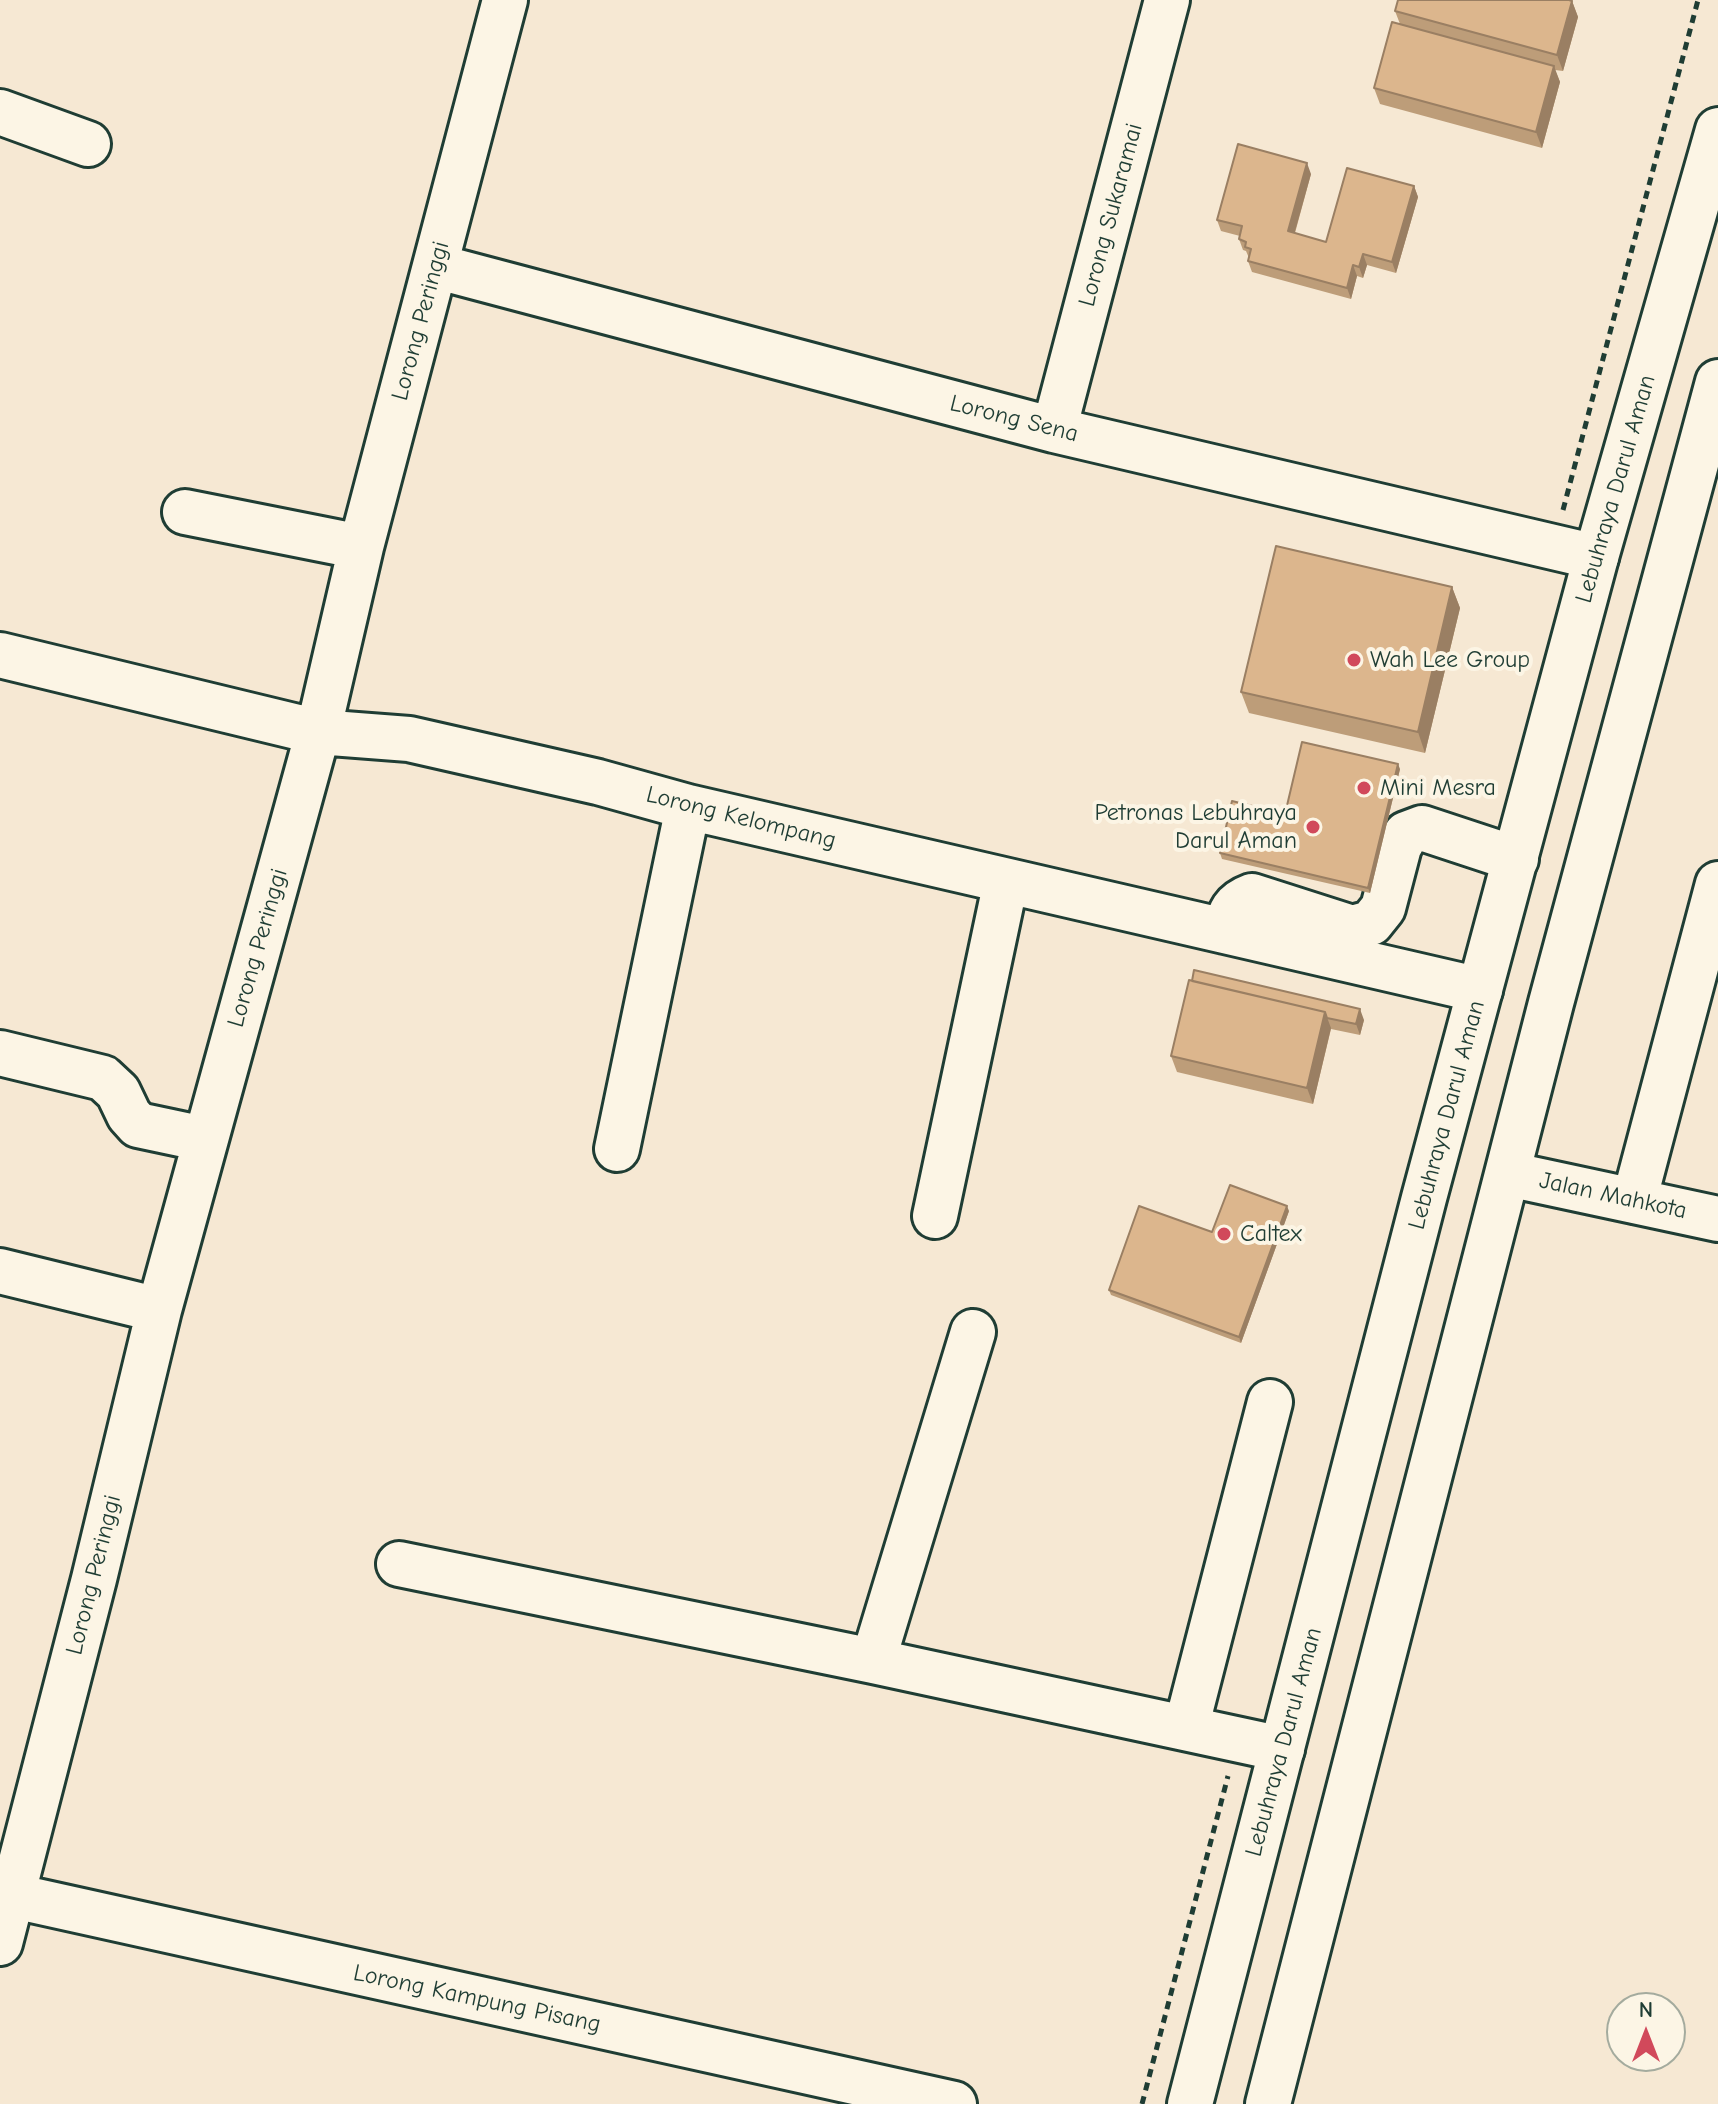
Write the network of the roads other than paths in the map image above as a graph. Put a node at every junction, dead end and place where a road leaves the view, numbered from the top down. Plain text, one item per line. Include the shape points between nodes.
1 (505, 0) edge
2 (1167, 0) edge
3 (0, 112) edge
4 (1718, 130) edge
5 (88, 144) dead end
6 (435, 266) junction
7 (1718, 382) edge
8 (1054, 430) junction
9 (185, 512) dead end
10 (361, 547) junction
11 (1596, 557) junction
12 (0, 655) edge
13 (318, 732) junction
14 (688, 807) junction
15 (1516, 859) junction
16 (1006, 881) junction
17 (1718, 884) edge
18 (1225, 931) junction
19 (1480, 990) junction
20 (0, 1053) edge
21 (204, 1139) junction
22 (617, 1149) dead end
23 (1508, 1174) junction
24 (1634, 1201) junction
25 (935, 1216) dead end
26 (1718, 1219) edge
27 (0, 1271) edge
28 (159, 1310) junction
29 (973, 1332) dead end
30 (1270, 1402) dead end
31 (399, 1564) dead end
32 (873, 1661) junction
33 (1186, 1728) junction
34 (1282, 1749) junction
35 (6, 1894) edge
36 (0, 1943) edge
37 (954, 2104) edge
38 (1190, 2104) edge
39 (1268, 2104) edge

1 - 6 street, Lorong Peringgi
2 - 8 street, Lorong Sukaramai
3 - 5 street
4 - 11 street, Lebuhraya Darul Aman
6 - 8 street, Lorong Sena
6 - 10 street, Lorong Peringgi
7 - 23 street
8 - 11 street, Lorong Sena
9 - 10 street
10 - 13 street, Lorong Peringgi
11 - 15 street, Lebuhraya Darul Aman
12 - 13 street, Lorong Kelompang
13 - 14 street, Lorong Kelompang via 409,739
13 - 21 street, Lorong Peringgi
14 - 16 street, Lorong Kelompang
14 - 22 street
15 - 18 street via 1422,828 1406,834 1399,847 1383,908 1371,923 1352,928 1252,896 1231,909
15 - 19 street, Lebuhraya Darul Aman
16 - 18 street, Lorong Kelompang
16 - 25 street
17 - 24 street
18 - 19 street, Lorong Kelompang
19 - 34 street, Lebuhraya Darul Aman
20 - 21 street via 103,1078 138,1125
21 - 28 street, Lorong Peringgi
23 - 24 street, Jalan Mahkota
23 - 39 street
24 - 26 street, Jalan Mahkota
27 - 28 street
28 - 35 street, Lorong Peringgi via 94,1579
29 - 32 street
30 - 33 street
31 - 32 street
32 - 33 street
33 - 34 street
34 - 38 street, Lebuhraya Darul Aman
35 - 36 street, Lorong Peringgi
35 - 37 street, Lorong Kampung Pisang

